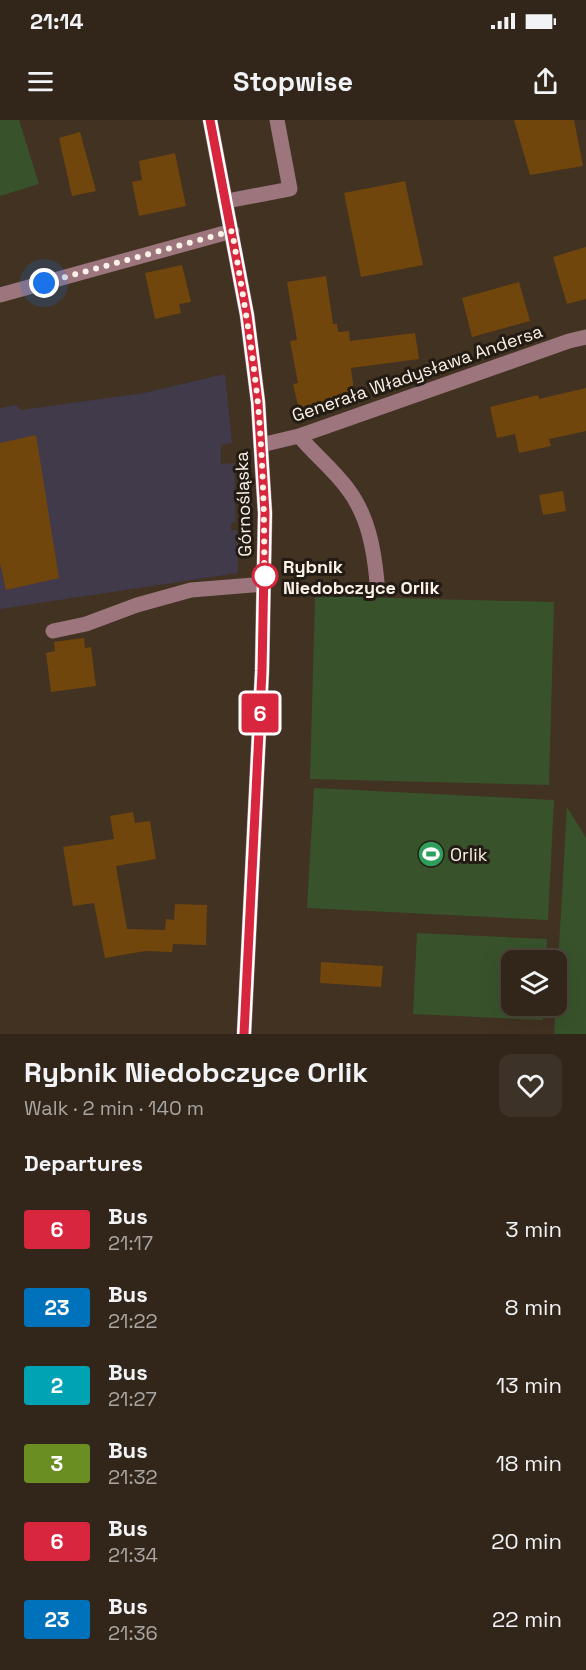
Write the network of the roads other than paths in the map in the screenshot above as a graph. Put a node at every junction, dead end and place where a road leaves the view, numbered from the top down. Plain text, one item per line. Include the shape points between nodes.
1 (210, 120) edge
2 (277, 120) edge
3 (227, 201) junction
4 (232, 231) junction
5 (0, 295) edge
6 (586, 337) edge
7 (299, 436) junction
8 (261, 445) junction
9 (377, 582) dead end
10 (264, 584) junction
11 (53, 630) dead end
12 (244, 1034) edge

1 - 3 street, Górnośląska
2 - 3 street via 290,189
3 - 4 street, Górnośląska
4 - 5 street
4 - 8 street, Górnośląska via 250,336
6 - 7 street, Generała Władysława Andersa
7 - 8 street, Generała Władysława Andersa
7 - 9 street via 354,499 370,537
8 - 10 street, Górnośląska
10 - 11 street via 191,590 86,624
10 - 12 street, Górnośląska

